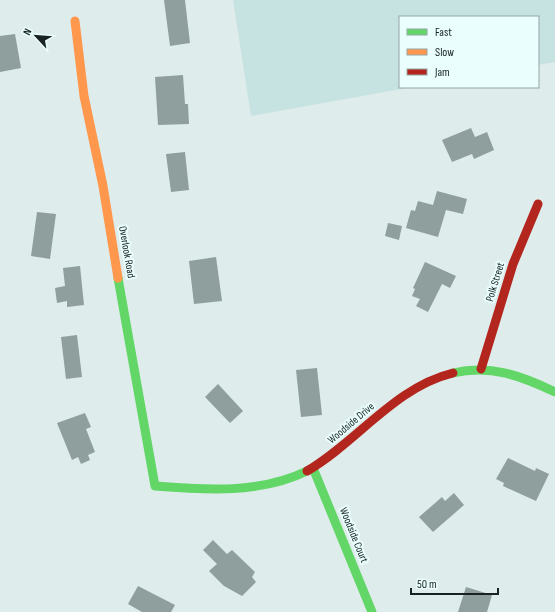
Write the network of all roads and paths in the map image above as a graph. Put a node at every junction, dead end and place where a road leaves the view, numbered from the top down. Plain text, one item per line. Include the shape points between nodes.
1 (75, 21) dead end
2 (538, 204) dead end
3 (481, 369) junction
4 (555, 392) edge
5 (313, 468) junction
6 (155, 486) joint
7 (372, 612) edge

1 - 6 street, Overlook Road via 84,96 103,186
2 - 3 street, Polk Street via 517,252
3 - 4 street, Woodside Drive via 503,371
3 - 5 street, Woodside Drive via 443,376 415,389
5 - 6 street, Woodside Drive via 298,475 259,485 201,489
5 - 7 street, Woodside Court

